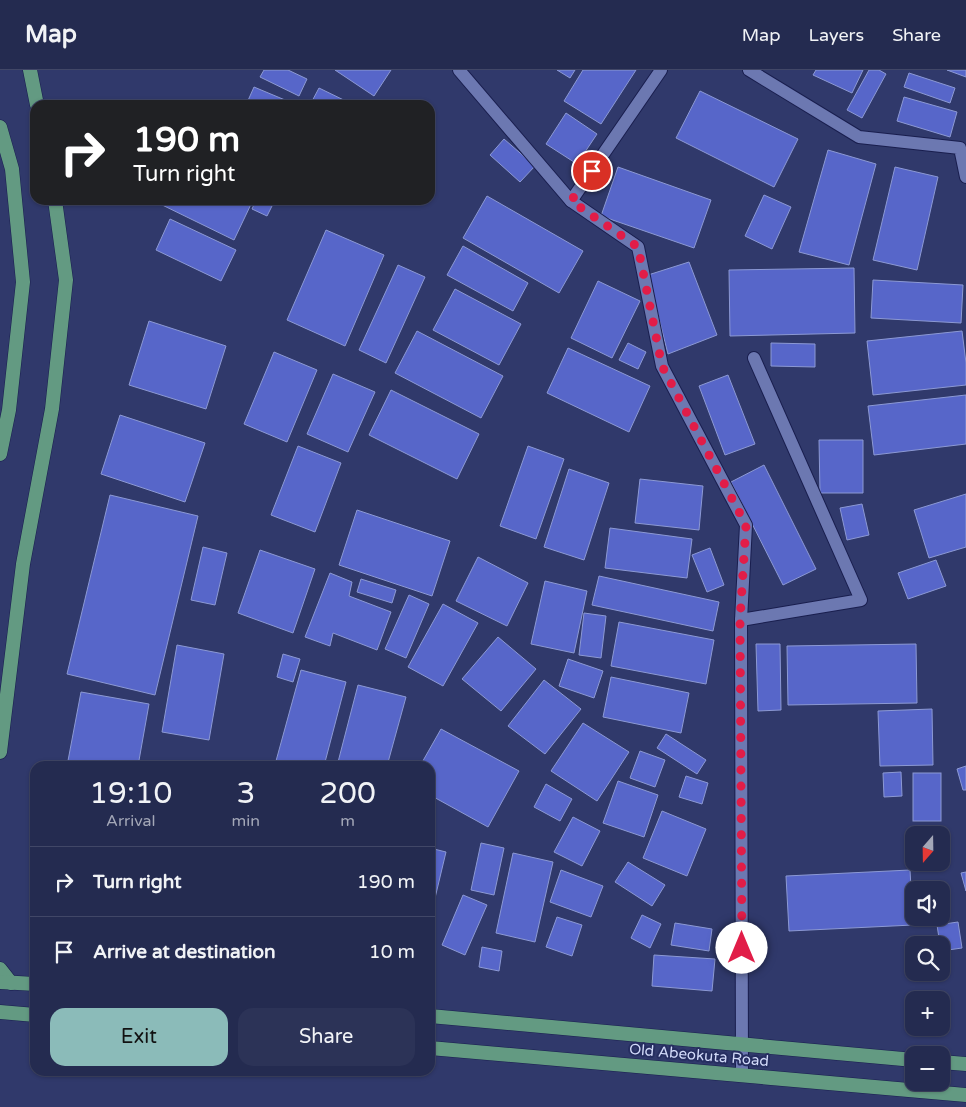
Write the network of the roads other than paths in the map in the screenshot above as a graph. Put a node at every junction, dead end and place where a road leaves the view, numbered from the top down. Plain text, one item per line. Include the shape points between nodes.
1 (30, 70) edge
2 (459, 70) edge
3 (661, 70) edge
4 (749, 70) edge
5 (36, 100) edge
6 (0, 127) edge
7 (966, 177) edge
8 (571, 201) junction
9 (56, 205) edge
10 (754, 358) dead end
11 (0, 454) edge
12 (740, 620) junction
13 (0, 752) edge
14 (0, 969) edge
15 (5, 982) edge
16 (30, 984) edge
17 (0, 1012) edge
18 (30, 1015) edge
19 (435, 1016) edge
20 (743, 1044) junction
21 (435, 1048) edge
22 (905, 1059) edge
23 (950, 1063) edge
24 (966, 1064) edge
25 (742, 1075) junction
26 (966, 1095) edge

1 - 5 highway
2 - 8 street
3 - 8 street
4 - 7 street via 859,137 960,148
6 - 11 highway via 12,169 23,282 9,410
8 - 12 street via 638,247 662,366 746,525
9 - 13 highway via 66,280 52,409 23,564
10 - 12 street via 861,600
12 - 20 street
14 - 15 highway
15 - 16 highway
17 - 18 highway
19 - 20 highway, Old Abeokuta Road
20 - 22 highway, Old Abeokuta Road
20 - 25 street
21 - 25 highway, Old Abeokuta Road
23 - 24 highway
25 - 26 highway, Old Abeokuta Road

